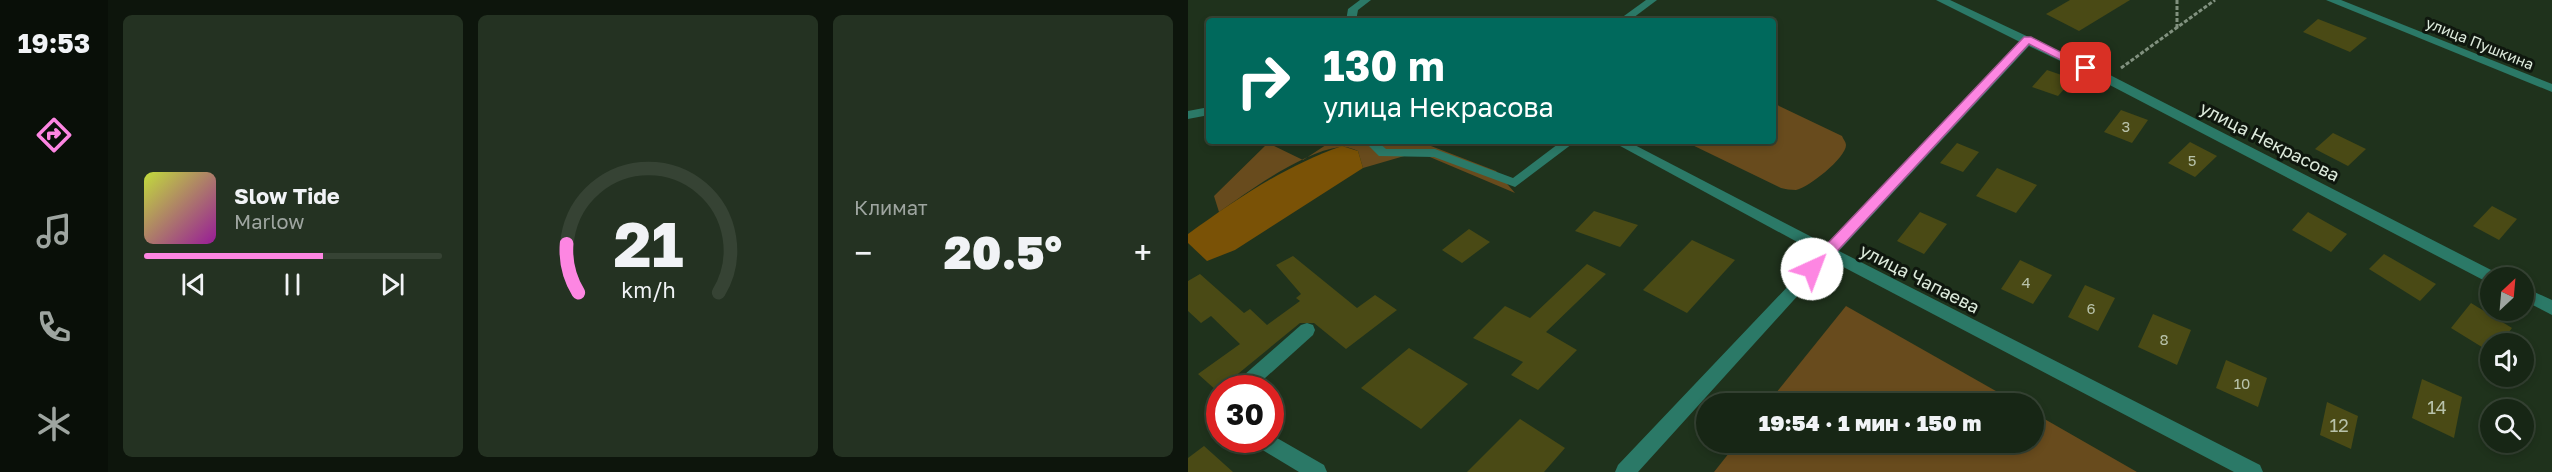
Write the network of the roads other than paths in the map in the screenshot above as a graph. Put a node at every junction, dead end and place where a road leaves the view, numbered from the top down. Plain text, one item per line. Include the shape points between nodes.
1 (1366, 0) edge
2 (1652, 0) edge
3 (1941, 0) edge
4 (2331, 0) edge
5 (1352, 18) edge
6 (1626, 18) edge
7 (2028, 39) junction
8 (2552, 88) edge
9 (1206, 112) edge
10 (1188, 115) edge
11 (1373, 144) edge
12 (1566, 144) edge
13 (1623, 144) edge
14 (1828, 252) junction
15 (2480, 271) edge
16 (2534, 299) edge
17 (2552, 308) edge
18 (1307, 330) dead end
19 (1257, 375) edge
20 (1284, 452) edge
21 (1317, 472) edge
22 (1625, 472) edge
23 (2253, 472) edge

1 - 5 lane via 1353,9
2 - 6 lane
3 - 7 street, улица Некрасова
4 - 8 street, улица Пушкина
7 - 14 street, улица Чапаева
7 - 15 street, улица Некрасова
9 - 10 lane
11 - 12 lane via 1383,153 1435,153 1515,183
13 - 14 lane
14 - 22 street
14 - 23 street, улица Чапаева
16 - 17 street
18 - 19 street
20 - 21 street

